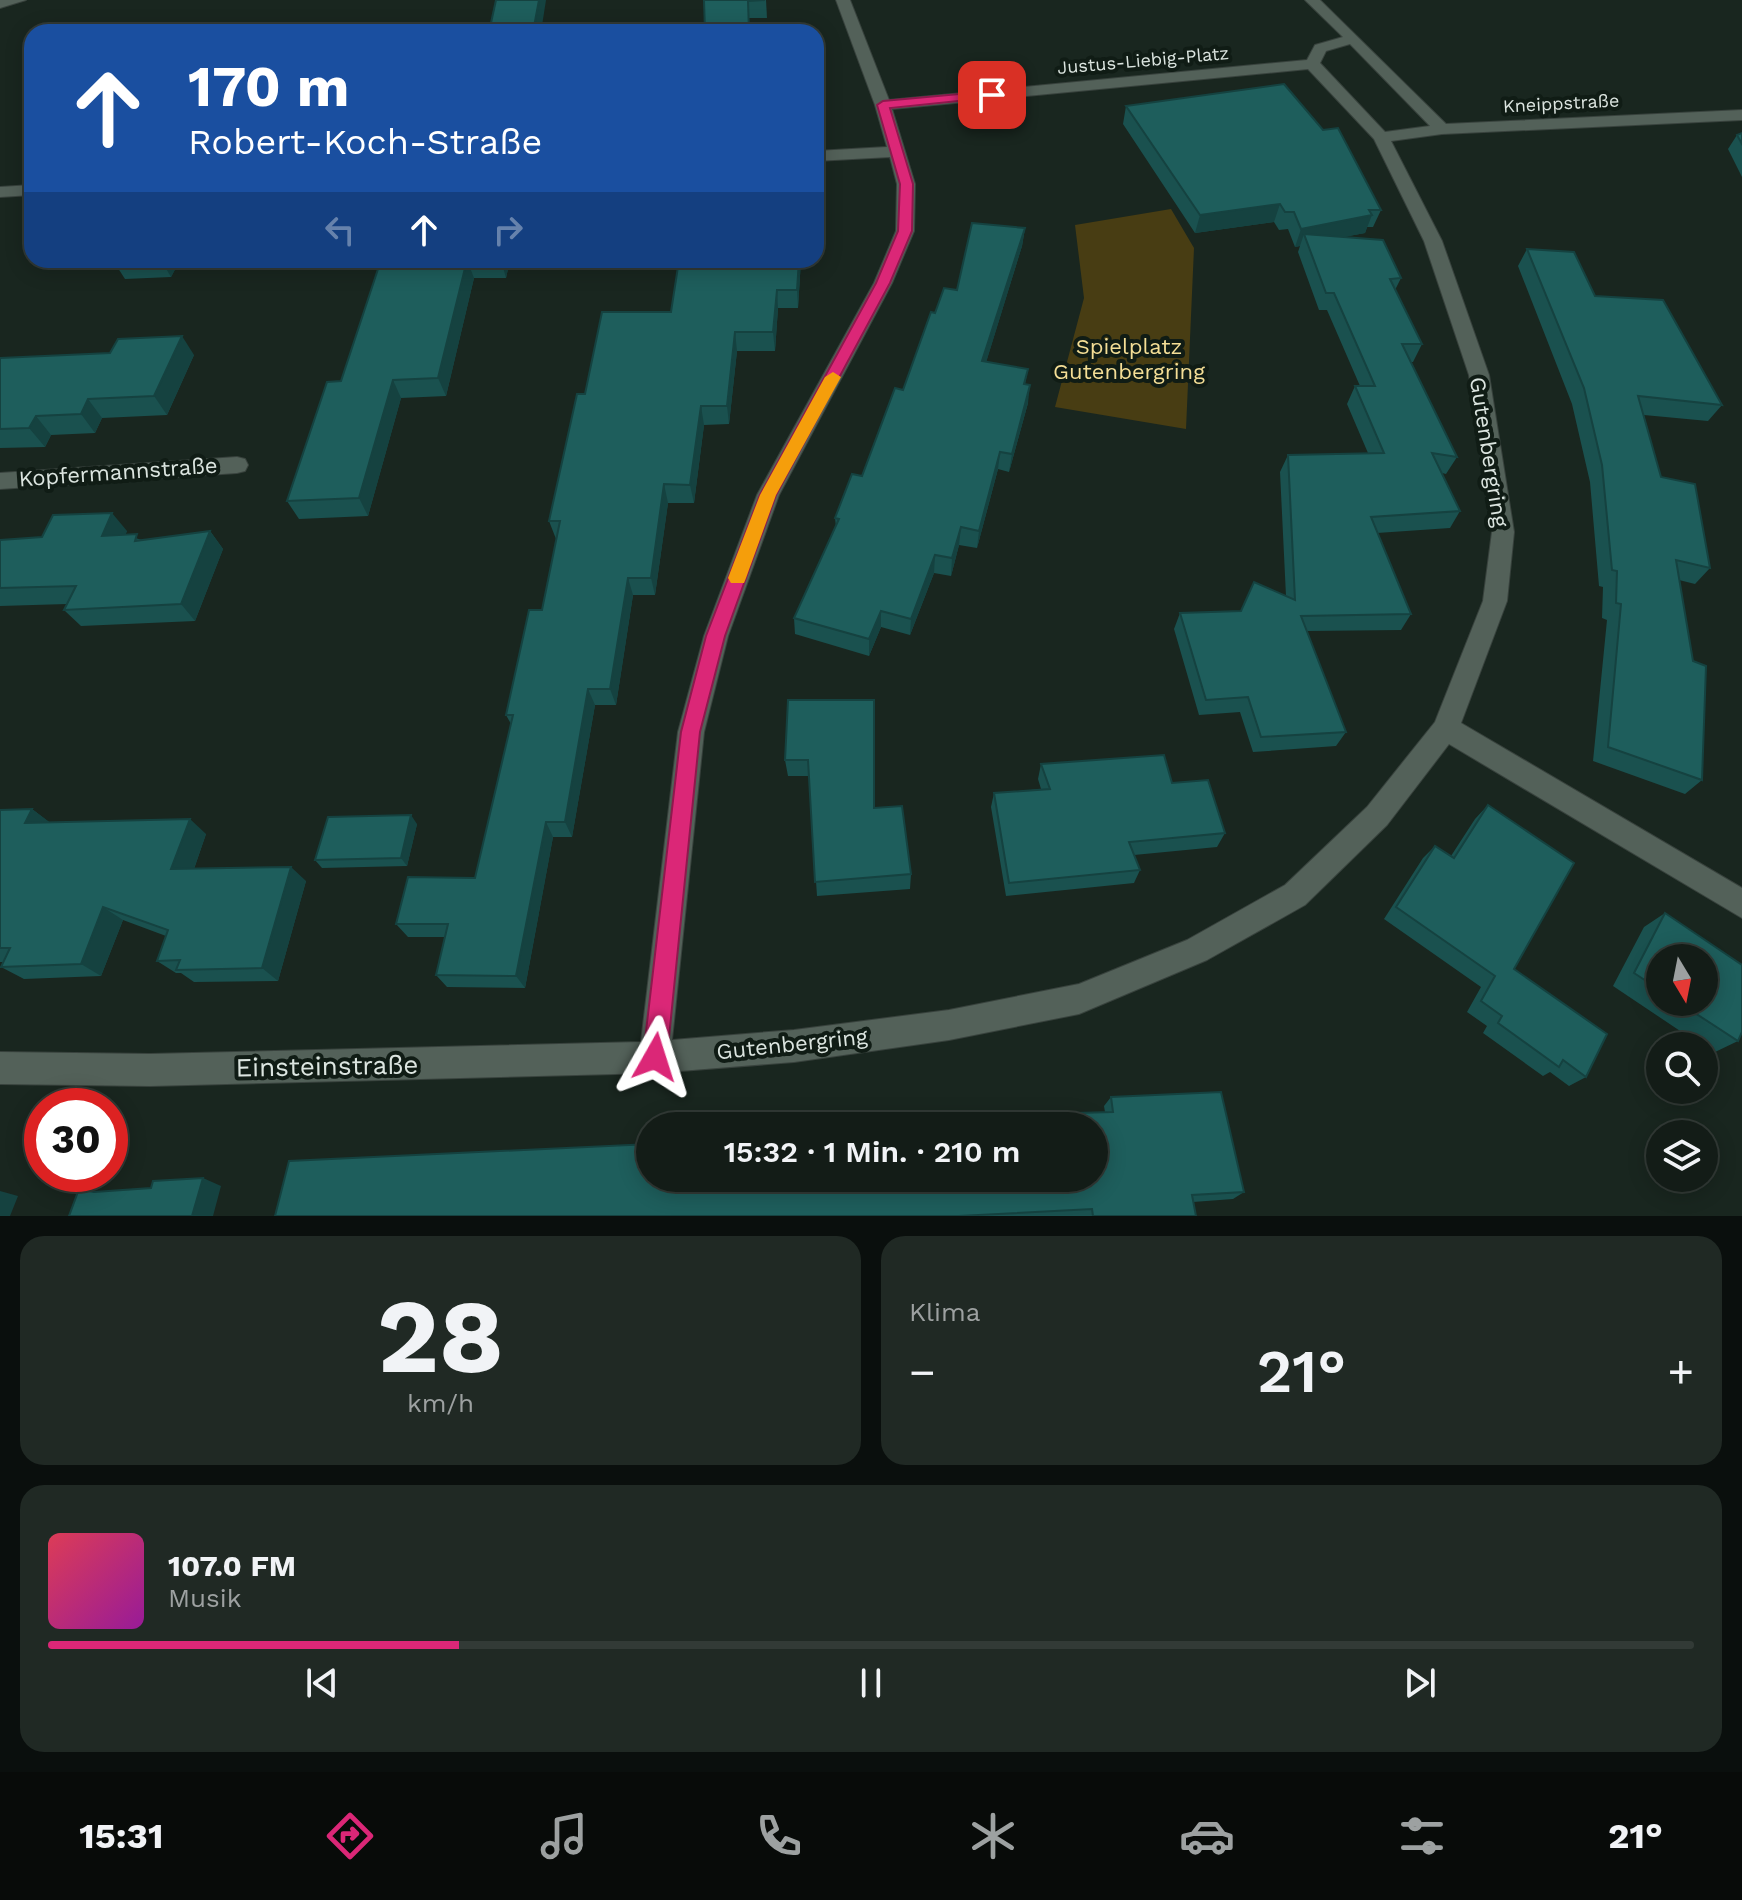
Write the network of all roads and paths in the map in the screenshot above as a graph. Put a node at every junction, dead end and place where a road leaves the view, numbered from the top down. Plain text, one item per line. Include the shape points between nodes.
1 (19, 0) edge
2 (843, 0) edge
3 (1312, 0) edge
4 (0, 4) edge
5 (1353, 39) junction
6 (1312, 64) junction
7 (883, 105) junction
8 (1742, 115) edge
9 (1442, 129) junction
10 (1381, 137) junction
11 (896, 152) junction
12 (824, 156) edge
13 (24, 190) edge
14 (0, 192) edge
15 (237, 465) dead end
16 (0, 481) edge
17 (1446, 728) junction
18 (1742, 904) edge
19 (655, 1057) junction
20 (0, 1068) edge

1 - 4 street
2 - 7 street
3 - 5 street
5 - 6 street via 1320,48
5 - 9 street
6 - 7 street, Justus-Liebig-Platz
6 - 10 street, Gutenbergring
7 - 11 street
8 - 9 street, Kneippstraße
9 - 10 street, Kneippstraße
10 - 17 street, Gutenbergring via 1433,241 1479,375 1503,532 1495,601
11 - 12 street
11 - 19 street via 906,184 905,231 877,295 768,495 716,636 691,732
13 - 14 street
15 - 16 street, Kopfermannstraße
17 - 18 street
17 - 19 street, Gutenbergring via 1377,816 1295,895 1197,950 1079,999 963,1022 794,1046
19 - 20 street, Einsteinstraße via 150,1070

